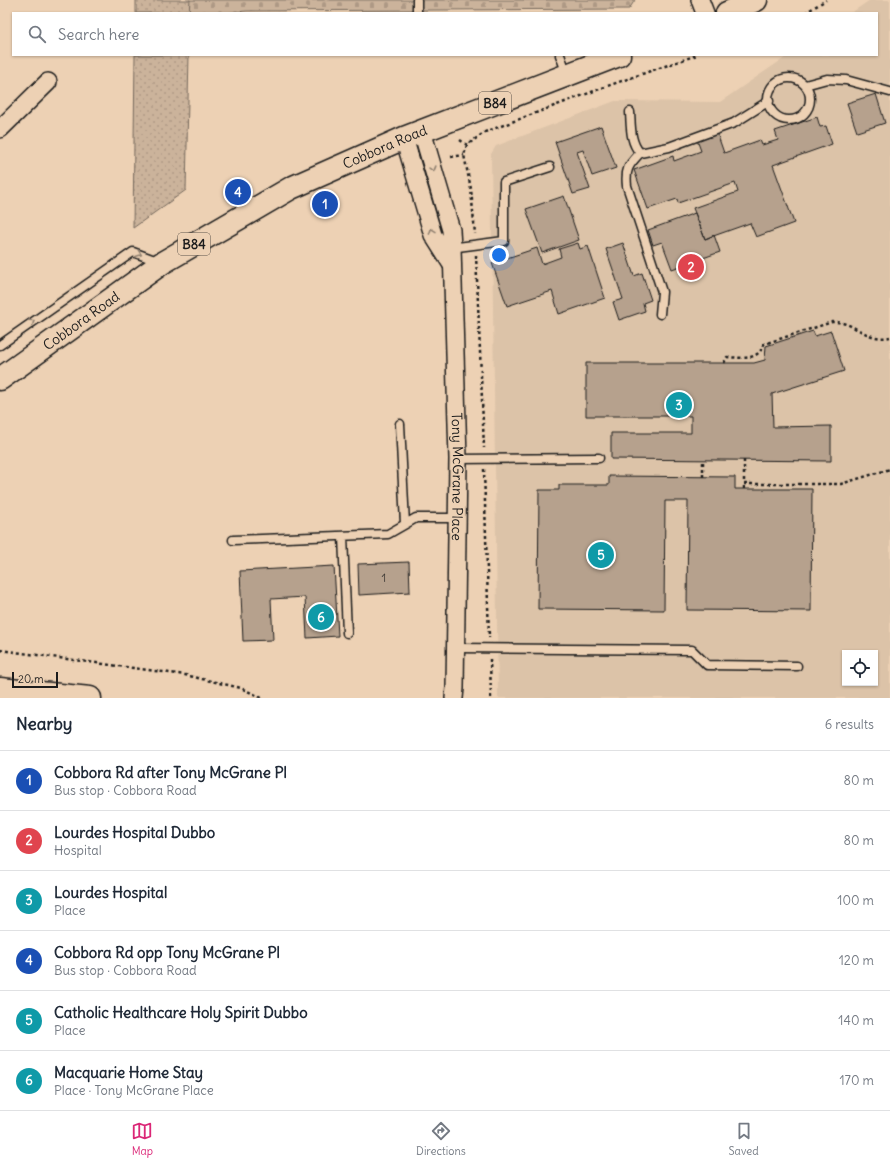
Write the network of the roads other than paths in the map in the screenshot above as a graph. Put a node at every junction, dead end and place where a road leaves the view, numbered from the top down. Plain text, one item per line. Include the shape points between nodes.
1 (417, 0) edge
2 (700, 0) edge
3 (756, 0) edge
4 (417, 12) edge
5 (705, 12) edge
6 (729, 12) edge
7 (614, 56) edge
8 (564, 65) edge
9 (48, 82) dead end
10 (805, 85) junction
11 (890, 92) edge
12 (769, 101) junction
13 (630, 112) dead end
14 (0, 129) edge
15 (413, 134) junction
16 (640, 153) junction
17 (550, 167) dead end
18 (447, 248) junction
19 (162, 263) junction
20 (660, 314) dead end
21 (0, 344) edge
22 (0, 379) edge
23 (400, 424) dead end
24 (599, 458) dead end
25 (458, 459) junction
26 (458, 518) junction
27 (405, 524) junction
28 (343, 536) junction
29 (233, 540) dead end
30 (347, 633) dead end
31 (456, 648) junction
32 (797, 666) dead end
33 (0, 689) edge
34 (456, 695) edge
35 (90, 698) edge

1 - 4 lane
2 - 5 street
3 - 6 main road
7 - 8 main road, Cobbora Road / B84
8 - 15 main road, Cobbora Road / B84
9 - 14 street
10 - 11 lane via 827,79 846,80
10 - 12 lane via 793,78 780,80 770,90
10 - 12 lane via 810,104 802,116 796,119 789,120 776,115 771,110
12 - 16 lane via 734,123 669,147
13 - 16 lane via 634,147
15 - 18 street, Tony McGrane Place via 433,235
15 - 19 main road, Cobbora Road / B84 via 291,188
16 - 20 lane via 628,166 627,186 662,292
17 - 18 lane via 504,182 504,242
18 - 25 street, Tony McGrane Place via 452,265 455,303
21 -> 19 lane, Cobbora Road via 133,252
19 - 22 main road, Cobbora Road / B84
23 - 27 lane
24 - 25 lane
25 - 26 street, Tony McGrane Place
26 - 27 lane via 416,518
26 - 31 street, Tony McGrane Place
27 - 28 lane via 388,534
28 - 29 lane
28 - 30 lane
31 - 32 lane via 692,650 707,665
31 - 34 street, Tony McGrane Place
33 - 35 main road

